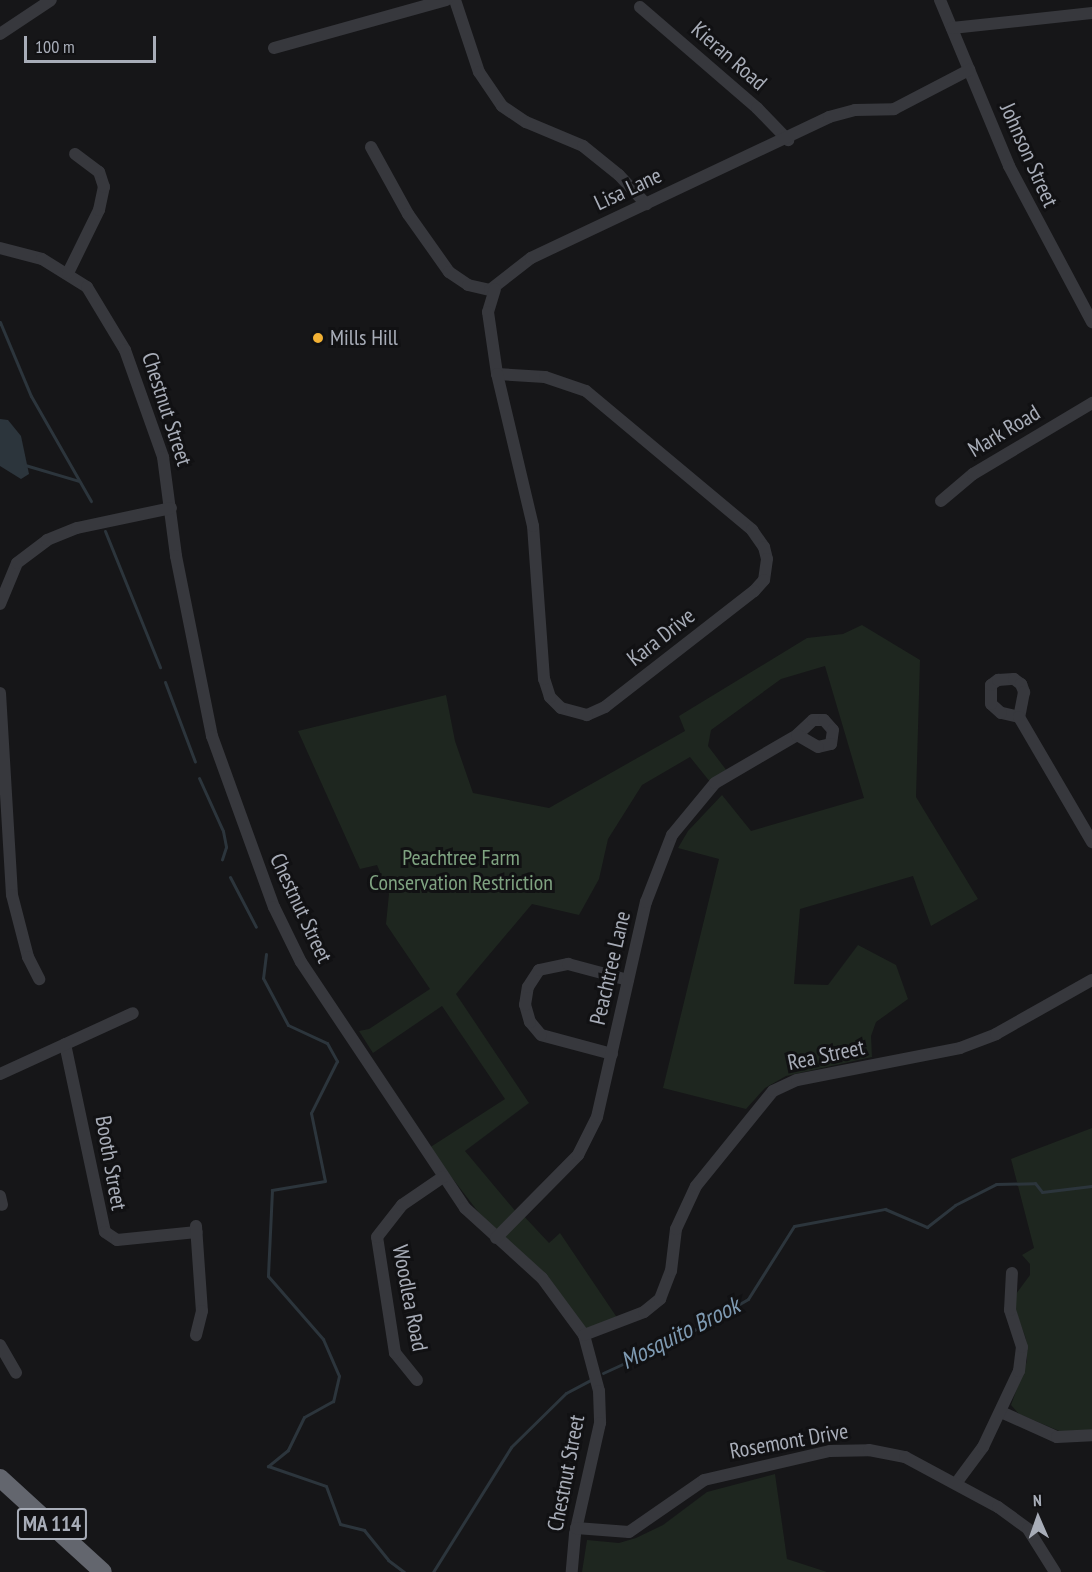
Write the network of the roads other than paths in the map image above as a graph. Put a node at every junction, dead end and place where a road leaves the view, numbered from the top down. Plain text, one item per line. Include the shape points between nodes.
1 (51, 0) edge
2 (447, 0) edge
3 (455, 0) edge
4 (940, 0) edge
5 (640, 7) dead end
6 (1092, 13) edge
7 (952, 28) junction
8 (0, 34) edge
9 (274, 48) dead end
10 (969, 70) junction
11 (788, 140) junction
12 (371, 147) dead end
13 (75, 153) dead end
14 (646, 204) junction
15 (0, 248) edge
16 (68, 273) junction
17 (495, 289) junction
18 (1092, 322) edge
19 (497, 374) junction
20 (1092, 403) edge
21 (941, 501) dead end
22 (171, 508) junction
23 (0, 604) edge
24 (0, 693) edge
25 (1019, 717) dead end
26 (797, 735) dead end
27 (1092, 842) edge
28 (39, 979) dead end
29 (628, 980) junction
30 (1092, 980) edge
31 (133, 1013) dead end
32 (65, 1044) junction
33 (612, 1054) junction
34 (0, 1074) edge
35 (443, 1177) junction
36 (496, 1238) junction
37 (1012, 1273) dead end
38 (196, 1335) dead end
39 (584, 1335) junction
40 (0, 1346) edge
41 (16, 1373) dead end
42 (417, 1380) dead end
43 (1001, 1412) junction
44 (1092, 1435) edge
45 (0, 1478) edge
46 (957, 1482) junction
47 (576, 1528) junction
48 (103, 1572) edge
49 (572, 1572) edge
50 (1055, 1572) edge

1 - 8 street
2 - 9 street
3 - 14 street via 479,72 502,106 526,122 583,146 619,175
4 - 7 street, Johnson Street
5 - 11 street, Kieran Road via 757,108
6 - 7 street
7 - 10 street, Johnson Street
10 - 11 street, Lisa Lane via 903,106 845,111
10 - 18 street, Johnson Street via 1026,201
11 - 14 street, Lisa Lane
12 - 17 street via 408,214 449,273 468,285
13 - 16 street via 99,172 104,187 99,210
14 - 17 street, Lisa Lane via 531,258
15 - 16 street, Chestnut Street via 42,259
16 - 22 street, Chestnut Street via 97,298 125,350 159,440
17 - 19 street, Kara Drive via 488,312
19 - 19 street, Kara Drive via 545,377 586,392 706,489 752,530 764,547 767,568 754,591 605,707 587,715 561,708 550,697 544,679 533,526
20 - 21 street, Mark Road via 973,474
22 - 23 street via 77,528 47,540 17,563
22 - 35 street, Chestnut Street via 176,556 209,725 274,907 311,979
24 - 28 street via 12,895 28,957
25 - 27 street
26 - 29 street, Peachtree Lane via 715,783 672,835 646,902
29 - 33 street, Peachtree Lane
29 - 33 street via 568,964 539,970 528,987 525,1005 530,1022 541,1035
30 - 39 street, Rea Street via 996,1034 968,1044 797,1080 773,1091 696,1186 675,1229 671,1271 660,1299 644,1312
31 - 32 street
32 - 34 street
32 - 38 street, Booth Street via 105,1232 117,1240 196,1228 202,1311
33 - 36 street, Peachtree Lane via 597,1117 578,1155
35 - 36 street, Chestnut Street via 465,1208
35 - 42 street, Woodlea Road via 402,1205 376,1237 395,1353
36 - 39 street, Chestnut Street via 542,1278
37 - 43 street via 1010,1310 1022,1347
39 - 47 street, Chestnut Street via 599,1391 600,1423
40 - 41 street
43 - 44 street via 1056,1437
43 - 46 street
45 - 48 highway, MA 114
46 - 47 street, Rosemont Drive via 905,1457 843,1450 704,1480 629,1532
46 - 50 street, Rosemont Drive via 1028,1529
47 - 49 street, Chestnut Street

